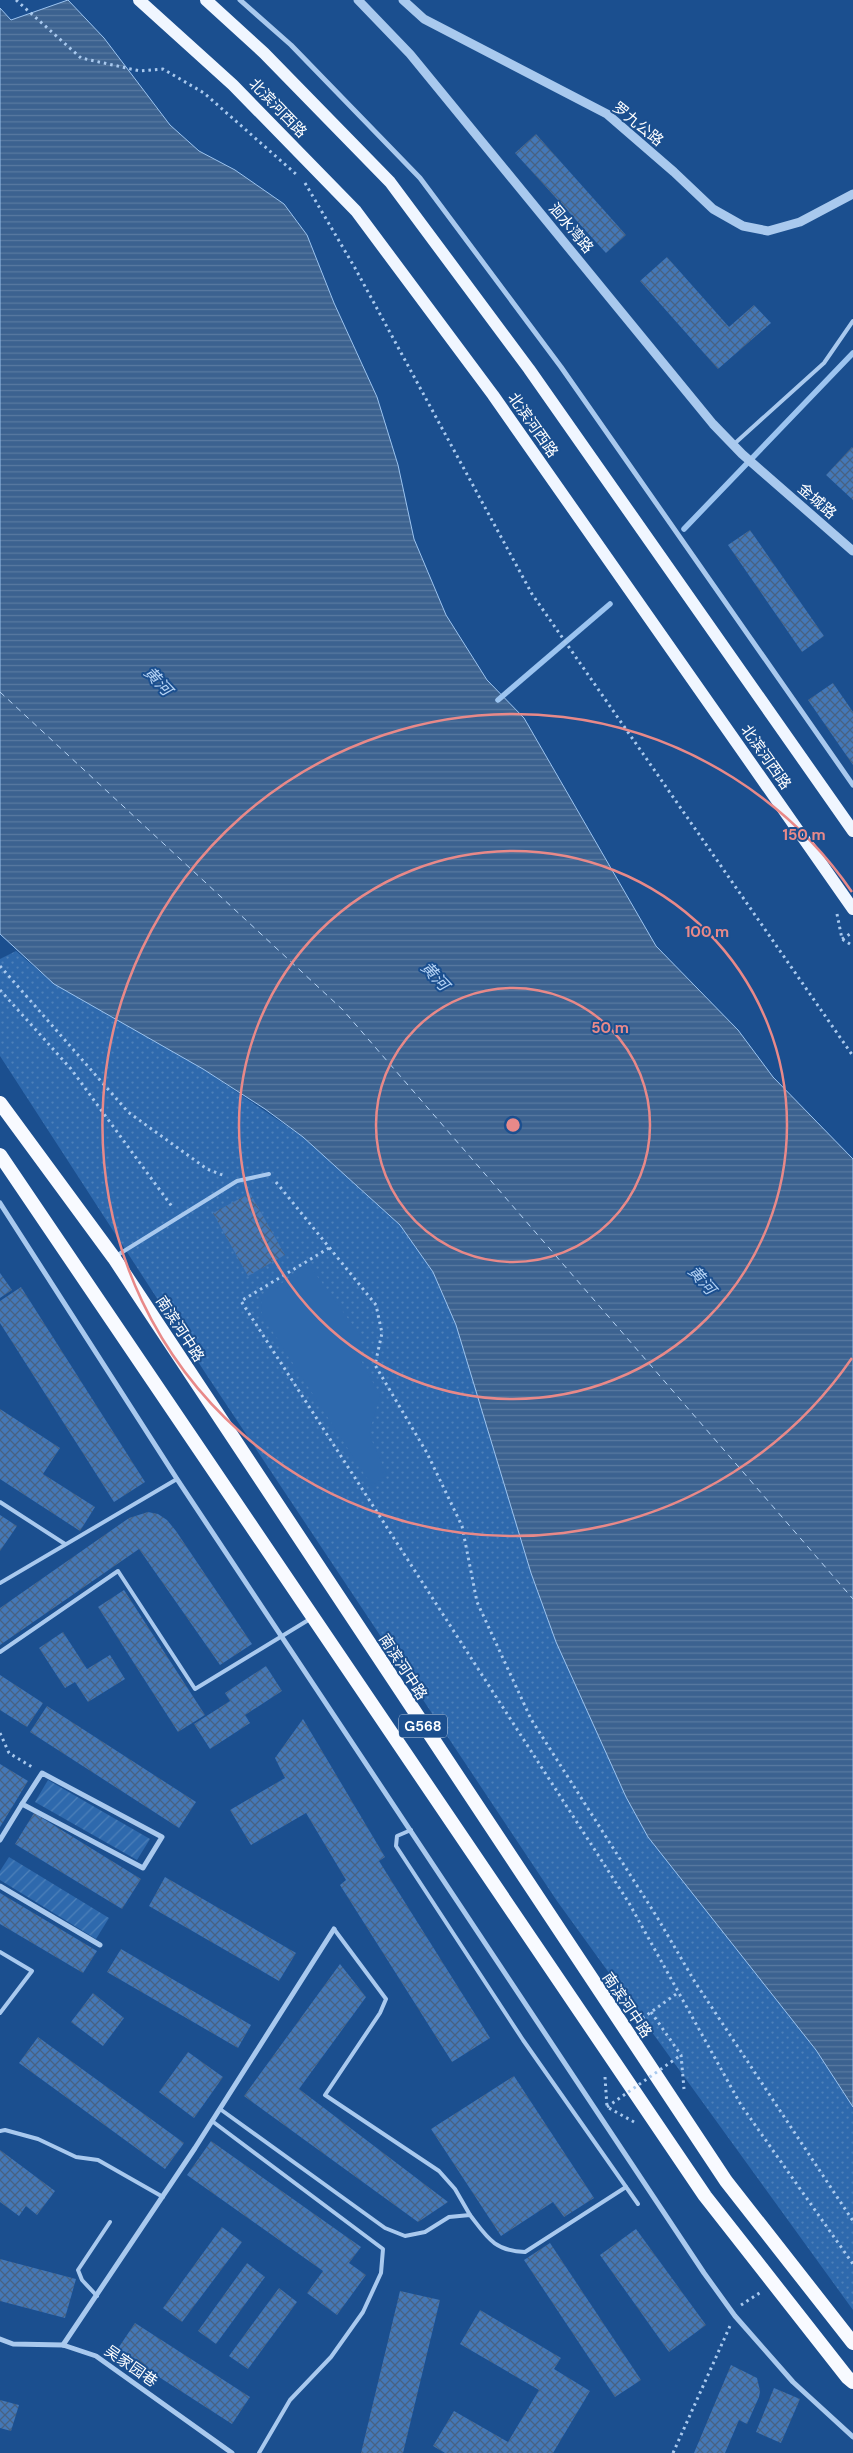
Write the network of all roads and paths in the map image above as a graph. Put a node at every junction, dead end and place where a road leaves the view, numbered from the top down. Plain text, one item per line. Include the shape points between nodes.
1 (16, 0) edge
2 (139, 0) edge
3 (206, 0) edge
4 (240, 0) edge
5 (358, 0) edge
6 (403, 0) edge
7 (298, 176) dead end
8 (305, 182) dead end
9 (853, 194) edge
10 (853, 321) edge
11 (733, 445) junction
12 (764, 473) joint
13 (853, 551) edge
14 (853, 785) edge
15 (853, 831) edge
16 (853, 909) edge
17 (853, 932) edge
18 (842, 939) dead end
19 (0, 966) edge
20 (0, 990) edge
21 (853, 1056) edge
22 (0, 1103) edge
23 (0, 1155) edge
24 (269, 1174) joint
25 (237, 1181) junction
26 (1, 1205) edge
27 (180, 1217) junction
28 (329, 1248) junction
29 (114, 1258) junction
30 (177, 1479) junction
31 (0, 1502) edge
32 (66, 1544) junction
33 (0, 1583) edge
34 (314, 1617) junction
35 (283, 1636) junction
36 (0, 1652) edge
37 (0, 1733) edge
38 (42, 1773) junction
39 (22, 1804) junction
40 (411, 1830) junction
41 (0, 1840) edge
42 (0, 1886) edge
43 (334, 1929) joint
44 (100, 1944) dead end
45 (0, 1952) edge
46 (679, 1992) junction
47 (651, 2012) junction
48 (0, 2013) edge
49 (624, 2031) junction
50 (607, 2107) dead end
51 (220, 2109) junction
52 (212, 2121) junction
53 (0, 2131) edge
54 (626, 2187) junction
55 (162, 2197) junction
56 (638, 2204) dead end
57 (470, 2215) junction
58 (853, 2220) edge
59 (110, 2222) dead end
60 (853, 2264) edge
61 (774, 2283) junction
62 (97, 2296) junction
63 (735, 2316) junction
64 (0, 2339) edge
65 (853, 2343) edge
66 (63, 2345) junction
67 (853, 2382) edge
68 (853, 2437) edge
69 (232, 2453) edge
70 (259, 2453) edge
71 (673, 2453) edge

1 - 7 path via 81,58 140,72 163,69 204,93
2 - 16 main road, 北滨河西路 via 233,85 356,211 493,396
3 - 15 main road, 北滨河西路 via 264,53 390,182 529,369
4 - 14 street via 291,45 420,178 561,368
5 - 11 street, 洄水湾路 via 410,54
6 - 9 street, 罗九公路 via 424,18 607,114 713,209 743,226 768,231 800,222
8 - 21 path via 532,594
10 - 11 lane via 824,363
11 - 12 street, 洄水湾路
12 - 13 street, 金城路
17 - 18 path
19 - 25 path via 128,1112 207,1169
20 - 27 path via 71,1069
22 - 29 highway, 南滨河中路 / G568
23 - 34 highway, G568
24 - 25 lane
24 - 28 path
25 - 27 lane
26 - 30 street
27 - 29 lane
28 - 46 path via 241,1300 630,1903
28 - 58 path via 376,1305 382,1333 375,1365 427,1453 462,1526 477,1602 532,1719 695,1982
29 - 49 highway, 南滨河中路 / G568
30 - 32 lane
30 - 35 street
31 - 32 lane
32 - 33 lane
34 - 35 lane
34 - 61 highway, G568 via 705,2196
35 - 36 lane via 195,1689 118,1571
35 - 40 street
37 - 38 path via 9,1753
38 - 39 street
38 - 39 street via 162,1837 143,1868
39 - 41 street
40 - 54 lane via 397,1836 396,1846 523,2040
40 - 63 street
42 - 44 street
43 - 51 street
43 - 57 lane via 386,1999 325,2095 439,2171 455,2189
45 - 48 lane via 32,1971
46 - 47 path
46 - 60 path via 741,2104
47 - 49 path
47 - 50 path, bridge via 681,2055
49 - 65 highway, 南滨河中路 / G568 via 726,2181
51 - 52 street
51 - 57 lane via 385,2228 405,2236 425,2232 450,2216
52 - 55 street
52 - 70 lane via 383,2249 381,2273 350,2332 290,2400
53 - 55 lane via 38,2139 76,2157 98,2160
54 - 56 lane
54 - 57 lane via 525,2252 501,2248 490,2241
55 - 62 street
59 - 62 lane via 78,2270 82,2280
61 - 63 path via 740,2306
61 - 67 highway, G568
62 - 66 street
63 - 68 street via 793,2382
63 - 71 path
64 - 66 street, 吴家园巷 via 13,2344
66 - 69 street, 吴家园巷 via 96,2356

